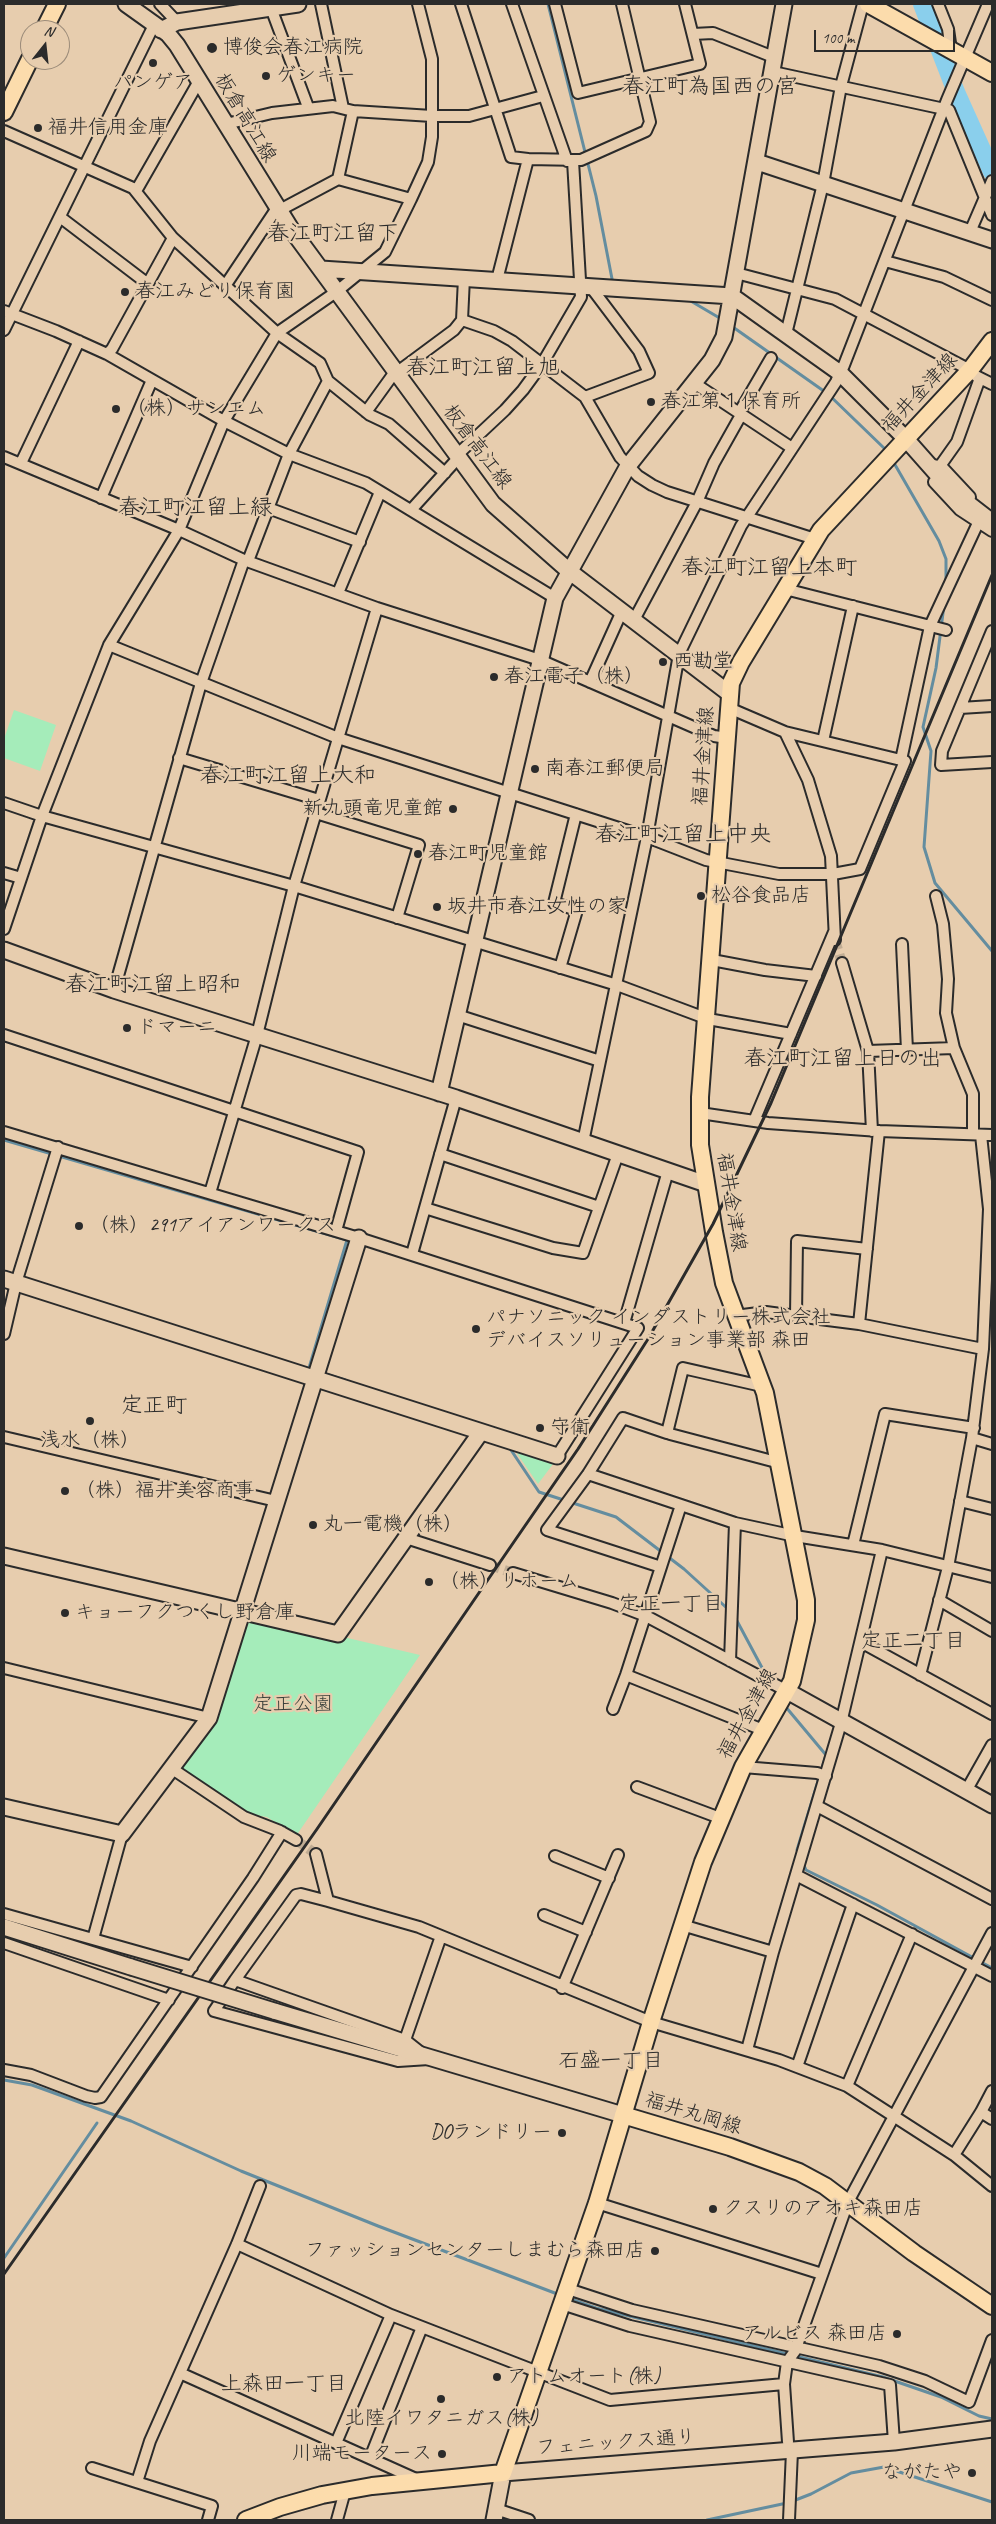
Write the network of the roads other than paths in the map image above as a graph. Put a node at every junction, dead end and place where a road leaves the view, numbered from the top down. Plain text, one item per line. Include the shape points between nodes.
1 (57, 4) edge
2 (126, 4) edge
3 (160, 4) edge
4 (298, 4) edge
5 (321, 4) edge
6 (418, 4) edge
7 (461, 4) edge
8 (512, 4) edge
9 (556, 4) edge
10 (622, 4) edge
11 (685, 4) edge
12 (781, 4) edge
13 (863, 4) edge
14 (868, 4) edge
15 (938, 4) edge
16 (988, 4) edge
17 (252, 7) edge
18 (271, 8) junction
19 (49, 20) edge
20 (177, 22) junction
21 (158, 27) junction
22 (693, 34) junction
23 (958, 57) junction
24 (774, 65) junction
25 (25, 70) edge
26 (992, 73) edge
27 (640, 79) junction
28 (200, 82) junction
29 (841, 86) junction
30 (543, 96) junction
31 (945, 104) junction
32 (308, 108) junction
33 (496, 109) junction
34 (348, 110) junction
35 (4, 112) edge
36 (432, 116) junction
37 (226, 124) junction
38 (4, 131) edge
39 (528, 159) junction
40 (570, 161) junction
41 (756, 162) junction
42 (85, 166) junction
43 (338, 179) junction
44 (992, 180) edge
45 (823, 184) junction
46 (136, 191) junction
47 (985, 197) junction
48 (411, 199) junction
49 (277, 210) junction
50 (904, 211) junction
51 (992, 215) edge
52 (60, 217) junction
53 (970, 232) junction
54 (173, 238) junction
55 (992, 240) edge
56 (885, 261) junction
57 (321, 269) junction
58 (361, 271) junction
59 (736, 272) junction
60 (464, 278) junction
61 (497, 280) junction
62 (148, 284) junction
63 (225, 286) junction
64 (586, 286) junction
65 (798, 288) junction
66 (336, 292) junction
67 (732, 296) junction
68 (992, 300) edge
69 (8, 312) edge
70 (864, 313) junction
71 (462, 320) junction
72 (4, 330) edge
73 (277, 333) junction
74 (786, 334) junction
75 (79, 341) junction
76 (992, 342) edge
77 (107, 354) junction
78 (771, 358) dead end
79 (542, 364) junction
80 (396, 372) junction
81 (840, 373) junction
82 (973, 374) junction
83 (152, 380) junction
84 (328, 381) junction
85 (694, 383) junction
86 (992, 384) edge
87 (585, 397) junction
88 (366, 412) junction
89 (740, 414) junction
90 (224, 421) junction
91 (906, 439) junction
92 (792, 448) junction
93 (289, 454) junction
94 (458, 456) junction
95 (4, 457) edge
96 (21, 463) junction
97 (934, 465) junction
98 (628, 466) junction
99 (445, 473) junction
100 (380, 492) junction
101 (101, 498) junction
102 (697, 502) junction
103 (268, 508) junction
104 (412, 510) junction
105 (992, 514) edge
106 (746, 518) junction
107 (985, 523) edge
108 (179, 530) junction
109 (992, 531) edge
110 (815, 539) junction
111 (360, 542) junction
112 (246, 561) junction
113 (569, 571) junction
114 (785, 589) junction
115 (338, 593) junction
116 (555, 598) junction
117 (853, 606) junction
118 (377, 608) junction
119 (628, 615) junction
120 (930, 626) junction
121 (946, 630) dead end
122 (992, 631) edge
123 (109, 645) junction
124 (989, 648) edge
125 (680, 654) junction
126 (540, 660) junction
127 (201, 682) junction
128 (590, 682) junction
129 (730, 701) junction
130 (992, 706) edge
131 (960, 708) junction
132 (668, 715) junction
133 (785, 732) junction
134 (338, 738) junction
135 (727, 738) junction
136 (822, 742) junction
137 (180, 758) junction
138 (901, 760) junction
139 (992, 762) edge
140 (509, 792) junction
141 (319, 800) junction
142 (4, 803) edge
143 (316, 813) junction
144 (576, 814) junction
145 (42, 816) junction
146 (647, 837) junction
147 (153, 847) junction
148 (718, 864) junction
149 (4, 873) edge
150 (833, 874) junction
151 (21, 878) junction
152 (294, 886) junction
153 (936, 896) dead end
154 (397, 918) junction
155 (4, 929) edge
156 (474, 941) junction
157 (902, 944) dead end
158 (4, 950) edge
159 (712, 960) junction
160 (842, 963) tunnel mouth
161 (560, 968) junction
162 (816, 976) junction
163 (617, 985) junction
164 (114, 990) junction
165 (457, 1015) junction
166 (708, 1019) junction
167 (791, 1034) junction
168 (4, 1035) edge
169 (257, 1035) junction
170 (954, 1048) junction
171 (907, 1050) junction
172 (868, 1051) junction
173 (600, 1061) junction
174 (439, 1093) junction
175 (456, 1098) junction
176 (234, 1111) junction
177 (700, 1113) junction
178 (754, 1121) junction
179 (875, 1131) junction
180 (4, 1132) edge
181 (977, 1134) junction
182 (992, 1135) edge
183 (583, 1142) junction
184 (58, 1147) junction
185 (440, 1154) junction
186 (618, 1154) junction
187 (668, 1171) junction
188 (706, 1184) junction
189 (210, 1193) junction
190 (599, 1207) junction
191 (425, 1208) junction
192 (336, 1231) junction
193 (359, 1238) junction
194 (867, 1249) junction
195 (412, 1254) junction
196 (10, 1281) edge
197 (735, 1316) junction
198 (796, 1316) junction
199 (624, 1323) junction
200 (859, 1324) junction
201 (4, 1334) edge
202 (983, 1349) junction
203 (315, 1379) junction
204 (762, 1386) junction
205 (481, 1432) junction
206 (973, 1433) junction
207 (670, 1434) dead end
208 (4, 1437) edge
209 (992, 1444) edge
210 (557, 1456) joint
211 (780, 1463) junction
212 (588, 1474) junction
213 (276, 1501) junction
214 (960, 1501) junction
215 (681, 1505) junction
216 (992, 1509) edge
217 (735, 1523) junction
218 (794, 1536) junction
219 (406, 1538) junction
220 (853, 1545) junction
221 (882, 1550) junction
222 (4, 1556) edge
223 (490, 1565) tunnel mouth
224 (661, 1567) junction
225 (948, 1567) junction
226 (513, 1573) tunnel mouth
227 (992, 1577) edge
228 (939, 1600) junction
229 (241, 1613) junction
230 (646, 1616) junction
231 (992, 1631) edge
232 (861, 1642) junction
233 (730, 1661) junction
234 (4, 1668) edge
235 (626, 1675) junction
236 (920, 1675) junction
237 (787, 1691) junction
238 (613, 1709) dead end
239 (992, 1714) edge
240 (209, 1718) junction
241 (841, 1723) junction
242 (763, 1730) junction
243 (992, 1745) edge
244 (743, 1767) junction
245 (171, 1768) junction
246 (826, 1776) junction
247 (637, 1787) dead end
248 (966, 1791) junction
249 (992, 1805) edge
250 (817, 1806) junction
251 (4, 1807) edge
252 (720, 1818) junction
253 (282, 1832) junction
254 (122, 1834) junction
255 (296, 1840) tunnel mouth
256 (316, 1854) tunnel mouth
257 (618, 1855) dead end
258 (556, 1856) dead end
259 (796, 1875) junction
260 (609, 1878) junction
261 (992, 1899) edge
262 (328, 1901) junction
263 (853, 1904) junction
264 (4, 1914) edge
265 (544, 1915) dead end
266 (682, 1925) junction
267 (4, 1927) edge
268 (586, 1932) junction
269 (992, 1933) edge
270 (912, 1934) junction
271 (441, 1936) junction
272 (93, 1939) junction
273 (4, 1943) edge
274 (773, 1952) junction
275 (975, 1965) junction
276 (192, 1967) junction
277 (992, 1976) edge
278 (235, 1980) junction
279 (562, 1988) junction
280 (169, 2000) junction
281 (651, 2022) junction
282 (405, 2040) junction
283 (747, 2050) junction
284 (429, 2059) junction
285 (797, 2067) junction
286 (4, 2070) edge
287 (847, 2086) junction
288 (992, 2091) edge
289 (981, 2112) junction
290 (623, 2115) junction
291 (896, 2116) junction
292 (992, 2119) edge
293 (954, 2155) junction
294 (260, 2186) dead end
295 (992, 2186) edge
296 (848, 2202) junction
297 (597, 2203) junction
298 (237, 2244) junction
299 (822, 2274) junction
300 (565, 2296) junction
301 (992, 2306) edge
302 (391, 2315) junction
303 (422, 2327) junction
304 (992, 2340) edge
305 (792, 2355) junction
306 (538, 2370) junction
307 (180, 2373) junction
308 (784, 2384) junction
309 (992, 2429) edge
310 (894, 2442) junction
311 (336, 2443) junction
312 (790, 2446) junction
313 (370, 2458) junction
314 (92, 2468) dead end
315 (503, 2473) junction
316 (419, 2480) junction
317 (137, 2482) junction
318 (345, 2491) junction
319 (495, 2515) edge
320 (208, 2520) edge
321 (246, 2520) edge
322 (337, 2520) edge
323 (529, 2520) edge
324 (789, 2520) edge

1 - 19 main road
2 - 21 street, 板倉高江線
3 - 20 street
4 - 18 street
5 - 34 street
6 - 36 street via 432,60
7 - 33 street
8 - 30 street
9 - 27 street via 578,93
10 - 27 street
11 - 22 street
12 - 24 street
13 - 29 street
14 - 23 main road
15 - 23 street
16 - 23 street
17 - 18 street
17 - 20 street
18 - 32 street
20 - 21 street
21 - 28 street, 板倉高江線 via 177,45
21 - 42 street
22 - 24 street via 713,33
22 - 27 street via 700,64
23 - 26 main road
23 - 31 street
24 - 29 street
24 - 41 street
25 - 35 main road
27 - 40 street via 650,122 646,131 581,160
28 - 37 street, 板倉高江線
28 - 46 street
29 - 31 street
29 - 45 street
30 - 33 street
30 - 40 street
31 - 47 street
31 - 50 street
32 - 34 street via 333,106
32 - 37 street
33 - 36 street via 469,116
33 - 39 street via 511,157
34 - 36 street
34 - 43 street
36 - 48 street via 432,147
37 - 49 street, 板倉高江線
38 - 42 street
39 - 40 street
39 - 61 street
40 - 64 street
41 - 45 street
41 - 59 street
42 - 46 street
42 - 52 street
43 - 48 street
43 - 49 street
44 - 47 street
45 - 50 street
45 - 65 street
46 - 54 street
47 - 51 street
47 - 53 street
48 - 58 street via 384,252
49 - 57 street, 板倉高江線
49 - 63 street
50 - 53 street
50 - 56 street
52 - 62 street
52 - 69 street
53 - 55 street
54 - 62 street
54 - 63 street
56 - 68 street via 944,277
56 - 70 street
57 - 58 street
57 - 66 street, 板倉高江線
58 - 60 street
58 - 66 street
59 - 65 street
59 - 67 street
60 - 61 street
60 - 71 street
61 - 64 street
62 - 77 street
63 - 73 street
64 - 67 street
64 - 79 street
64 - 87 street via 639,351 649,373
65 - 70 street via 835,299
65 - 74 street
66 - 73 street
66 - 80 street, 板倉高江線
67 - 74 street
67 - 85 street via 719,349
69 - 72 street
69 - 75 street
70 - 81 street
70 - 82 street
71 - 79 street via 494,331
71 - 80 street via 454,330
73 - 84 street via 320,363
73 - 90 street
74 - 81 street
75 - 77 street
75 - 96 street
76 - 82 main road, 福井金津線
77 - 83 street
78 - 89 street
79 - 87 street
79 - 94 street via 506,410
80 - 88 street
80 - 94 street, 板倉高江線
81 - 91 street
81 - 92 street
82 - 86 street
82 - 91 main road, 福井金津線
82 - 97 street via 957,442
83 - 90 street
83 - 101 street
84 - 88 street
84 - 93 street
85 - 89 street
85 - 98 street
87 - 98 street
88 - 99 street via 389,424
89 - 92 street
89 - 102 street
90 - 93 street
90 - 108 street
91 - 97 street
91 - 110 main road, 福井金津線
92 - 106 street
93 - 100 street via 366,483
93 - 103 street
94 - 99 street
94 - 113 street, 板倉高江線 via 494,504
95 - 96 street
96 - 101 street
97 - 105 street
97 - 107 street via 952,490
98 - 102 street via 652,485
98 - 113 street
99 - 104 street
100 - 104 street
100 - 111 street
101 - 108 street
102 - 106 street
102 - 119 street
103 - 111 street
103 - 112 street
104 - 116 street
106 - 110 street
106 - 125 street
107 - 109 street
107 - 120 street
108 - 112 street
108 - 123 street
110 - 114 main road, 福井金津線
111 - 115 street
112 - 115 street
112 - 127 street
113 - 116 street
113 - 119 street, 板倉高江線
114 - 117 street
114 - 129 main road, 福井金津線 via 736,671
115 - 118 street
116 - 126 street
117 - 120 street
117 - 136 street
118 - 126 street
118 - 134 street
119 - 125 street, 板倉高江線
119 - 128 street
120 - 121 street
120 - 138 street
122 - 124 street
123 - 127 street
123 - 145 street
124 - 131 street
125 - 129 street, 板倉高江線
125 - 132 street
126 - 128 street
126 - 140 street
127 - 134 street
127 - 137 street
128 - 132 street
129 - 133 street
129 - 135 main road, 福井金津線
130 - 131 street
131 - 139 street via 942,751 941,765
132 - 135 street via 714,736
132 - 146 street
133 - 136 street
133 - 150 street via 814,796
134 - 140 street
134 - 141 street
135 - 148 main road, 福井金津線
136 - 138 street
137 - 141 street
137 - 147 street
138 - 150 street via 905,761 860,870
140 - 144 street
140 - 156 street
141 - 143 street
142 - 145 street
143 - 152 street
143 - 154 street via 419,845
144 - 146 street
144 - 161 street via 554,903 577,910
145 - 147 street
145 - 151 street
146 - 148 street
146 - 163 street
147 - 152 street
147 - 164 street
148 - 150 street via 779,874
148 - 159 main road, 福井金津線
149 - 151 street
150 - 162 street via 835,935
151 - 155 street
152 - 154 street
152 - 169 street
153 - 170 street via 943,924 948,979 946,1013
154 - 156 street
156 - 161 street
156 - 165 street
157 - 171 street
158 - 164 street
159 - 162 street
159 - 166 main road, 福井金津線
160 - 172 street
161 - 163 street
162 - 167 street
163 - 166 street
163 - 173 street
164 - 169 street
165 - 173 street
165 - 174 street
166 - 167 street
166 - 177 main road, 福井金津線
167 - 178 street
168 - 176 street
169 - 174 street
169 - 176 street
170 - 171 street
170 - 181 street via 973,1094
171 - 172 street
172 - 179 street
173 - 183 street
174 - 175 street
175 - 183 street
175 - 185 street
176 - 189 street
176 - 192 street via 358,1152
177 - 178 street
177 - 188 main road, 福井金津線 via 700,1145
178 - 179 street
179 - 181 street
179 - 194 street
180 - 184 street
181 - 182 street
181 - 202 street via 989,1209
183 - 186 street
184 - 189 street
184 - 196 street
185 - 190 street
185 - 191 street
186 - 187 street
186 - 190 street
187 - 188 street
187 - 199 street
188 - 197 main road, 福井金津線 via 720,1264
189 - 192 street
190 - 191 street via 583,1253 553,1248
191 - 195 street
192 - 193 street
193 - 195 street
193 - 203 street
194 - 198 street via 797,1241
194 - 200 street
195 - 199 street
196 - 201 street
196 - 203 street
197 - 198 street via 766,1312
197 - 204 main road, 福井金津線
198 - 200 street
199 - 210 street via 638,1328
200 - 202 street
202 - 206 street
203 - 205 street
203 - 213 street
204 - 211 main road, 福井金津線
204 - 212 street via 683,1368 667,1433 623,1418
205 - 210 street
205 - 219 street
206 - 209 street
206 - 214 street
206 - 220 street via 885,1414
207 - 211 street
208 - 213 street
211 - 218 main road, 福井金津線
212 - 215 street
212 - 224 street via 547,1530
213 - 229 street
214 - 216 street
214 - 225 street
215 - 217 street
215 - 224 street
217 - 218 street
217 - 233 street
218 - 220 street
218 - 237 main road, 福井金津線 via 806,1600 806,1620 797,1665
219 - 223 street
219 - 229 street via 338,1634
220 - 221 street
221 - 225 street
221 - 232 street
222 - 229 street
224 - 230 street
225 - 227 street
225 - 228 street
226 - 230 street
228 - 231 street
228 - 236 street
229 - 240 street
230 - 233 street
230 - 235 street
232 - 236 street
232 - 241 street
233 - 237 street
234 - 240 street
235 - 238 street
235 - 242 street
236 - 239 street
237 - 241 street
237 - 242 main road, 福井金津線
240 - 245 street
241 - 246 street
241 - 248 street
242 - 244 main road, 福井金津線
243 - 248 street
244 - 246 street
244 - 252 main road, 福井金津線
245 - 253 street via 244,1817
245 - 254 street
246 - 250 street
247 - 252 street
248 - 249 street
250 - 259 street
250 - 261 street
251 - 254 street
252 - 266 main road, 福井金津線
253 - 255 street
253 - 276 street
254 - 272 street
256 - 262 street
257 - 260 street
258 - 260 street
259 - 263 street
259 - 274 street
260 - 268 street
262 - 271 street
262 - 278 street via 301,1894 296,1896
263 - 270 street
263 - 285 street
264 - 272 street
265 - 268 street
266 - 274 street
266 - 281 main road, 福井金津線
267 - 284 street, bridge
268 - 279 street
269 - 275 street
270 - 275 street
270 - 287 street
271 - 279 street
271 - 282 street
272 - 276 street
273 - 280 street
274 - 283 street
275 - 277 street
275 - 291 street
276 - 280 street
278 - 282 street
278 - 284 street via 214,2011 398,2061
279 - 281 street
280 - 286 street via 101,2097 86,2096 31,2075
281 - 283 street
281 - 290 main road, 福井金津線
282 - 284 street
283 - 285 street
284 - 290 street
285 - 287 street
287 - 291 street
288 - 289 street
289 - 292 street
289 - 293 street
290 - 296 main road, 福井丸岡線 via 767,2159 799,2172
290 - 297 main road, 福井丸岡線
291 - 293 street
291 - 296 street
293 - 295 street
294 - 298 street
296 - 299 street
296 - 301 main road, 福井丸岡線 via 914,2253
297 - 299 street
297 - 300 main road, 福井丸岡線
298 - 302 street
298 - 307 street
299 - 305 street
300 - 305 street via 632,2310
300 - 305 street via 630,2326
300 - 306 main road, 福井丸岡線
302 - 303 street
302 - 311 street
303 - 306 street
303 - 313 street
304 - 305 street via 969,2402 925,2381 879,2366
305 - 308 street
305 - 310 street via 890,2385
306 - 308 street via 610,2400
306 - 315 main road, 福井丸岡線
307 - 311 street
307 - 317 street via 150,2441
308 - 312 street
309 - 310 street, フェニックス通り
310 - 312 street, フェニックス通り
311 - 313 street
312 - 315 street, フェニックス通り
312 - 324 street
313 - 316 street
314 - 317 street
315 - 316 main road, フェニックス通り
315 - 319 street
316 - 318 main road, フェニックス通り
317 - 320 street via 212,2506
318 - 321 main road, フェニックス通り via 280,2507
318 - 322 street
319 - 323 street

